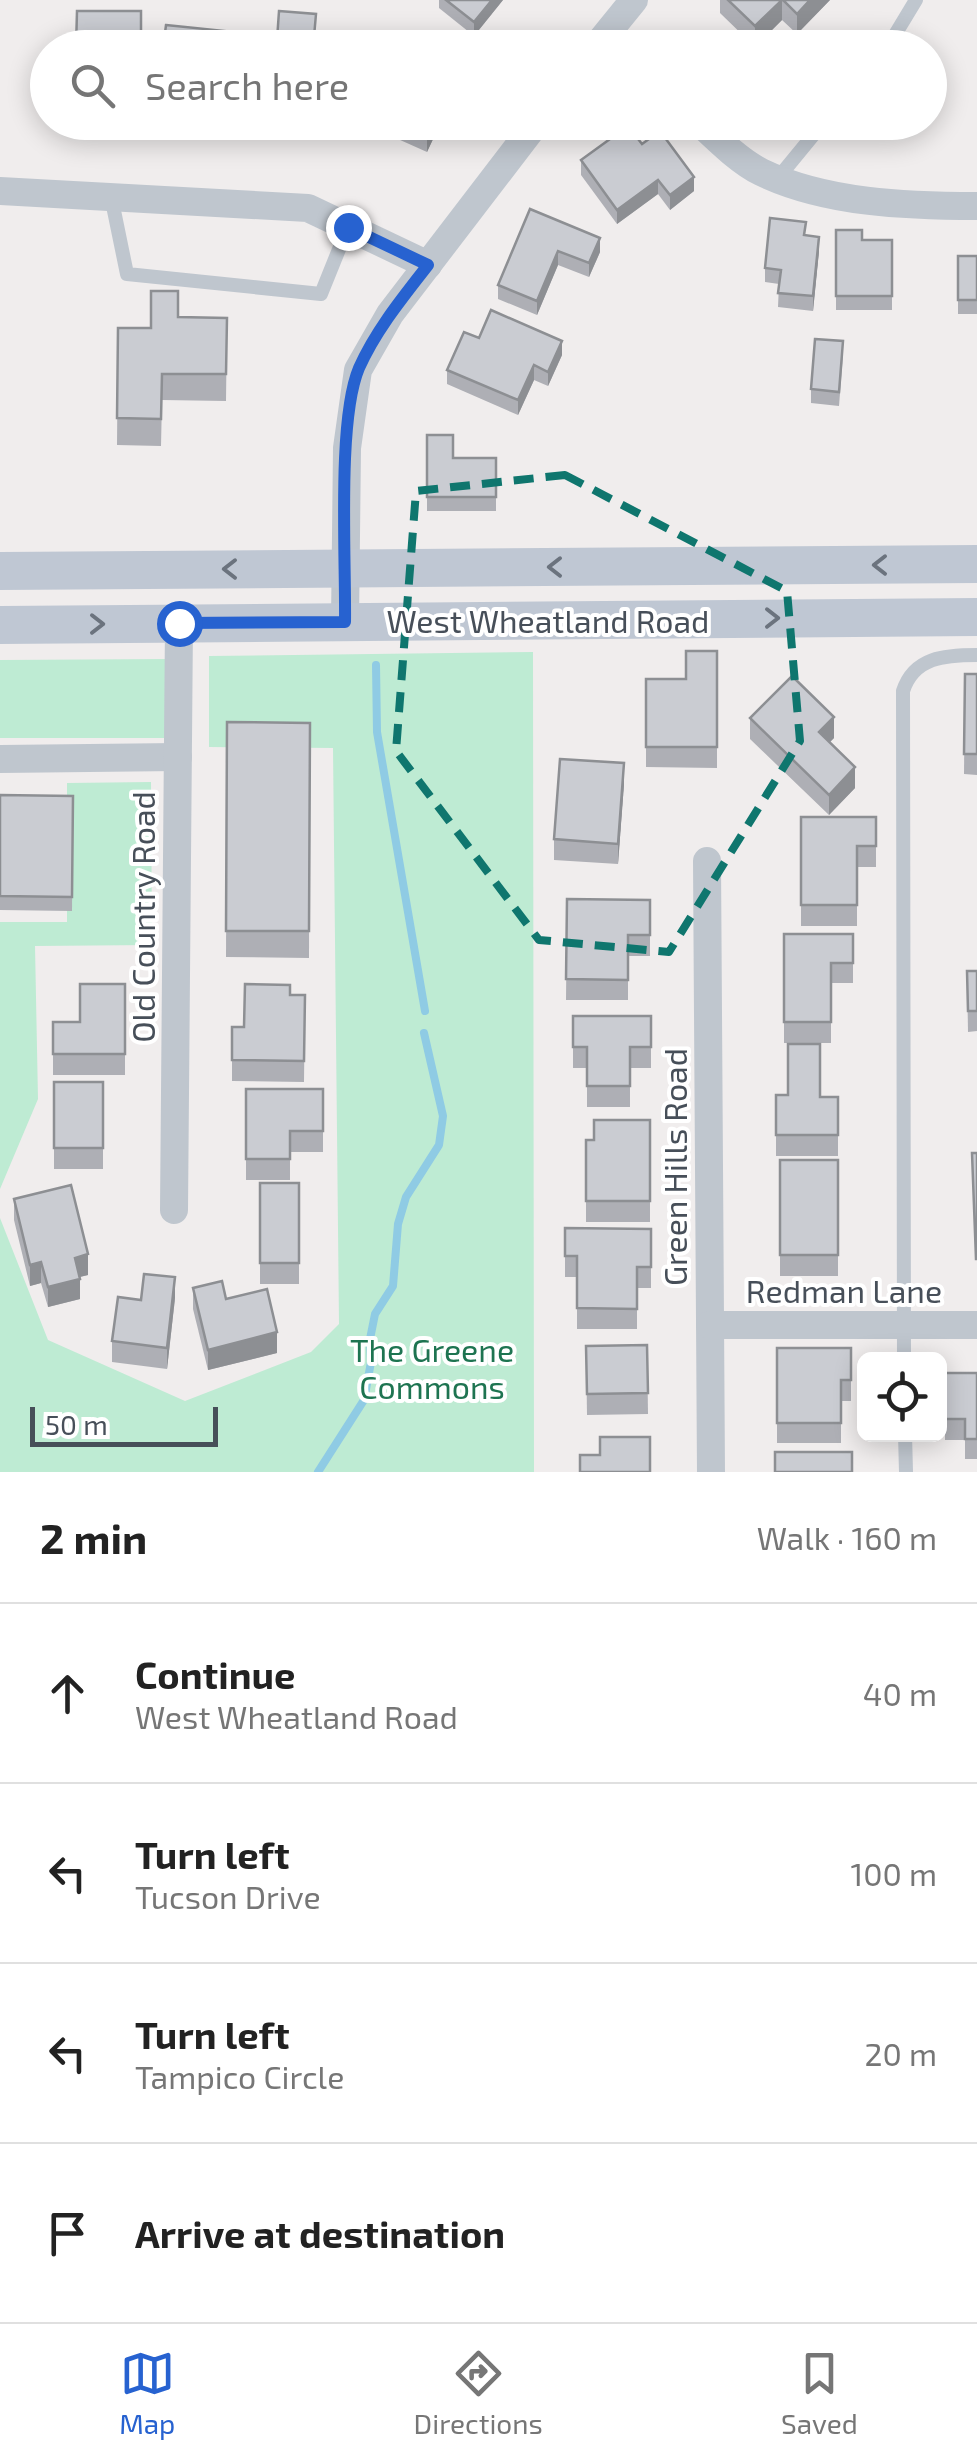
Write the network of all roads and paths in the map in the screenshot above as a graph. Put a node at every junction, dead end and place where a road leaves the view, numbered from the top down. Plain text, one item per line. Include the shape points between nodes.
1 (634, 0) edge
2 (916, 0) edge
3 (617, 30) edge
4 (898, 30) edge
5 (522, 140) edge
6 (721, 140) edge
7 (809, 140) edge
8 (778, 178) junction
9 (0, 191) edge
10 (111, 196) junction
11 (977, 206) edge
12 (348, 227) junction
13 (428, 265) junction
14 (977, 564) edge
15 (346, 568) junction
16 (0, 571) edge
17 (977, 617) edge
18 (345, 622) junction
19 (179, 623) junction
20 (0, 625) edge
21 (977, 655) edge
22 (178, 757) junction
23 (0, 759) edge
24 (707, 860) dead end
25 (174, 1210) dead end
26 (710, 1325) junction
27 (903, 1325) junction
28 (977, 1325) edge
29 (904, 1352) edge
30 (905, 1442) edge
31 (711, 1472) edge
32 (906, 1472) edge

1 - 3 street
2 - 4 lane
5 - 13 street
6 - 8 street via 758,171
7 - 8 lane
8 - 11 street via 850,198
9 - 10 street
10 - 12 street via 308,208
10 - 12 lane via 127,274 321,294
12 - 13 street
13 - 15 street via 358,370 347,448
14 -> 15 main road, West Wheatland Road
15 -> 16 main road, West Wheatland Road
15 - 18 street
18 -> 17 main road, West Wheatland Road
18 - 19 main road, West Wheatland Road
20 -> 19 main road, West Wheatland Road
19 - 22 street, Old Country Road
21 - 27 lane via 930,660 908,676 903,690
22 - 23 street
22 - 25 street, Old Country Road
24 - 26 street, Green Hills Road
26 - 27 street, Redman Lane
26 - 31 street, Green Hills Road
27 - 28 street, Redman Lane
27 - 29 lane
30 - 32 lane

